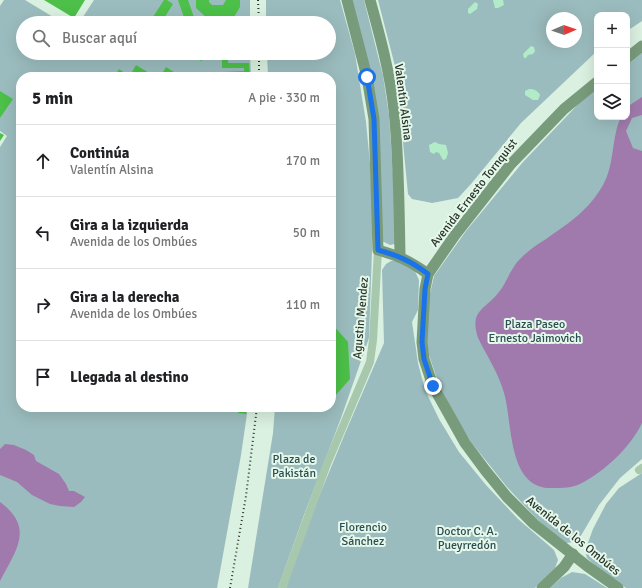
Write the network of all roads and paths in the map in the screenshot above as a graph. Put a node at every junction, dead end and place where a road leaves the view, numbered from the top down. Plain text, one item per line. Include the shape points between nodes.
1 (347, 0) edge
2 (370, 0) edge
3 (642, 46) edge
4 (630, 56) edge
5 (595, 84) edge
6 (378, 250) junction
7 (400, 256) junction
8 (428, 274) junction
9 (573, 554) junction
10 (282, 588) edge
11 (542, 588) edge
12 (618, 588) edge

1 - 6 main road via 367,77 374,119
2 - 7 main road, Valentín Alsina via 388,73 394,110
3 - 4 main road
5 - 8 main road, Avenida Ernesto Tornquist via 564,109 510,165
6 - 7 main road
6 - 10 street, Agustin Mendez via 370,362 327,464
7 - 8 main road
8 - 9 main road, Avenida de los Ombúes via 425,289 423,354 441,402 465,443 507,497 534,524
9 - 11 main road via 564,567
9 - 12 main road, Avenida de los Ombúes

